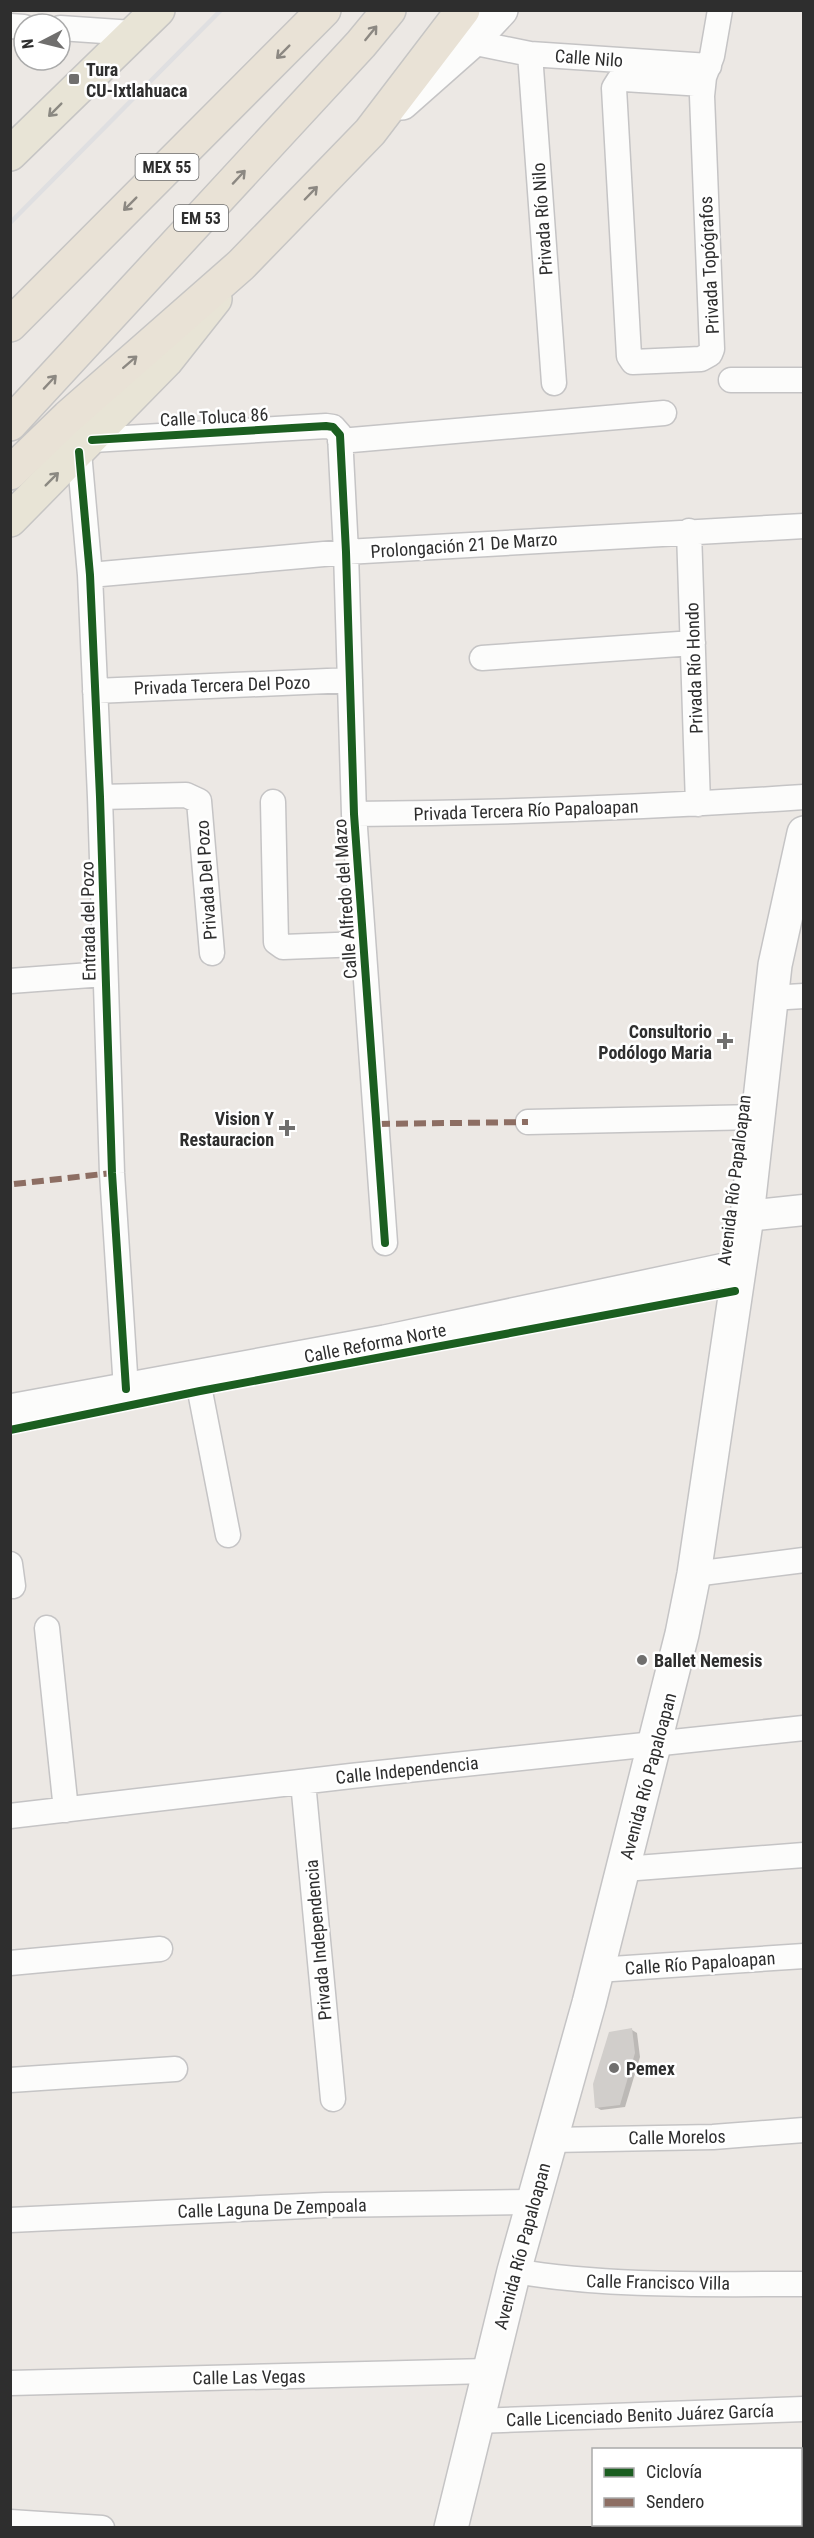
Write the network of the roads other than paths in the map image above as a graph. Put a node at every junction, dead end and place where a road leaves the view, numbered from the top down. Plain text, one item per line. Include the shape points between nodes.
1 (158, 10) edge
2 (324, 10) edge
3 (389, 10) edge
4 (464, 10) edge
5 (501, 10) edge
6 (720, 10) edge
7 (72, 29) edge
8 (133, 33) junction
9 (471, 42) junction
10 (530, 54) junction
11 (706, 75) junction
12 (370, 132) junction
13 (10, 154) edge
14 (241, 265) junction
15 (10, 325) edge
16 (731, 380) dead end
17 (804, 380) edge
18 (554, 383) dead end
19 (664, 413) dead end
20 (10, 424) edge
21 (338, 435) junction
22 (85, 446) junction
23 (10, 473) edge
24 (10, 520) edge
25 (804, 526) edge
26 (689, 531) junction
27 (346, 552) junction
28 (90, 575) junction
29 (693, 643) junction
30 (482, 658) dead end
31 (350, 680) junction
32 (94, 690) junction
33 (100, 797) junction
34 (804, 797) edge
35 (273, 802) dead end
36 (698, 804) junction
37 (354, 814) junction
38 (803, 841) edge
39 (362, 944) junction
40 (212, 953) dead end
41 (104, 974) junction
42 (10, 981) edge
43 (804, 996) edge
44 (770, 998) junction
45 (758, 1117) junction
46 (528, 1122) dead end
47 (804, 1210) edge
48 (747, 1216) junction
49 (385, 1243) dead end
50 (739, 1267) junction
51 (197, 1376) junction
52 (126, 1389) junction
53 (10, 1411) edge
54 (228, 1535) dead end
55 (804, 1560) edge
56 (694, 1574) junction
57 (47, 1628) dead end
58 (804, 1728) edge
59 (656, 1744) junction
60 (303, 1782) junction
61 (66, 1810) junction
62 (10, 1816) edge
63 (804, 1855) edge
64 (624, 1869) junction
65 (160, 1948) dead end
66 (804, 1956) edge
67 (10, 1963) edge
68 (597, 1970) junction
69 (175, 2069) dead end
70 (10, 2080) edge
71 (333, 2099) dead end
72 (804, 2130) edge
73 (550, 2140) junction
74 (533, 2202) junction
75 (10, 2220) edge
76 (514, 2271) junction
77 (804, 2284) edge
78 (488, 2371) junction
79 (10, 2383) edge
80 (804, 2409) edge
81 (476, 2421) junction
82 (10, 2522) edge
83 (102, 2528) edge
84 (451, 2528) edge

1 - 8 main road
2 -> 15 highway, MEX 55
20 -> 3 highway, EM 53
4 - 12 highway
5 - 9 main road
6 - 11 street
7 - 8 street
8 -> 13 main road
9 - 10 street, Calle Nilo
9 - 12 main road
10 - 11 street, Calle Nilo
10 - 18 street, Privada Río Nilo
11 - 11 street, Privada Topógrafos via 712,349 700,359 633,362 629,356 614,88 624,79
14 -> 12 highway
14 - 22 main road via 166,361
23 -> 14 highway
16 - 17 street
19 - 21 street, Calle Toluca 86
21 - 22 street, Calle Toluca 86 via 326,426
21 - 27 street, Calle Alfredo del Mazo
24 -> 22 main road
22 - 28 street, Entrada del Pozo
25 - 26 street, Prolongación 21 De Marzo
26 - 27 street, Prolongación 21 De Marzo
26 - 29 street, Privada Río Hondo
27 - 28 street, Prolongación 21 De Marzo
27 - 31 street, Calle Alfredo del Mazo
28 - 32 street, Entrada del Pozo
29 - 30 street
29 - 36 street, Privada Río Hondo
31 - 32 street, Privada Tercera Del Pozo
31 - 37 street, Calle Alfredo del Mazo
32 - 33 street, Entrada del Pozo
33 - 40 street, Privada Del Pozo via 186,795 199,801
33 - 41 street, Entrada del Pozo
34 - 36 street, Privada Tercera Río Papaloapan
35 - 39 street via 276,942 284,947
36 - 37 street, Privada Tercera Río Papaloapan
37 - 39 street, Calle Alfredo del Mazo
38 - 44 main road, Avenida Río Papaloapan via 782,925
39 - 49 street, Calle Alfredo del Mazo
41 - 42 street
41 - 52 street, Entrada del Pozo
43 - 44 street
44 - 45 main road, Avenida Río Papaloapan
45 - 46 street
45 - 48 main road, Avenida Río Papaloapan
47 - 48 street
48 - 50 main road, Avenida Río Papaloapan
50 - 51 main road, Calle Reforma Norte via 385,1342
50 - 56 main road, Avenida Río Papaloapan
51 - 52 main road, Calle Reforma Norte
51 - 54 street
52 - 53 main road, Calle Reforma Norte
55 - 56 street
56 - 59 main road, Avenida Río Papaloapan
57 - 61 street
58 - 59 street, Calle Independencia
59 - 60 street, Calle Independencia
59 - 64 main road, Avenida Río Papaloapan
60 - 61 street, Calle Independencia
60 - 71 street, Privada Independencia
61 - 62 street, Calle Independencia
63 - 64 street
64 - 68 main road, Avenida Río Papaloapan
65 - 67 street
66 - 68 street, Calle Río Papaloapan
68 - 73 main road, Avenida Río Papaloapan
69 - 70 street
72 - 73 street, Calle Morelos
73 - 74 main road, Avenida Río Papaloapan
74 - 75 street, Calle Laguna De Zempoala via 315,2205
74 - 76 main road, Avenida Río Papaloapan
76 - 77 street, Calle Francisco Villa via 624,2284
76 - 78 main road, Avenida Río Papaloapan
78 - 79 street, Calle Las Vegas
78 - 81 main road, Avenida Río Papaloapan
80 - 81 street, Calle Licenciado Benito Juárez García
81 - 84 main road, Avenida Río Papaloapan
82 - 83 street

